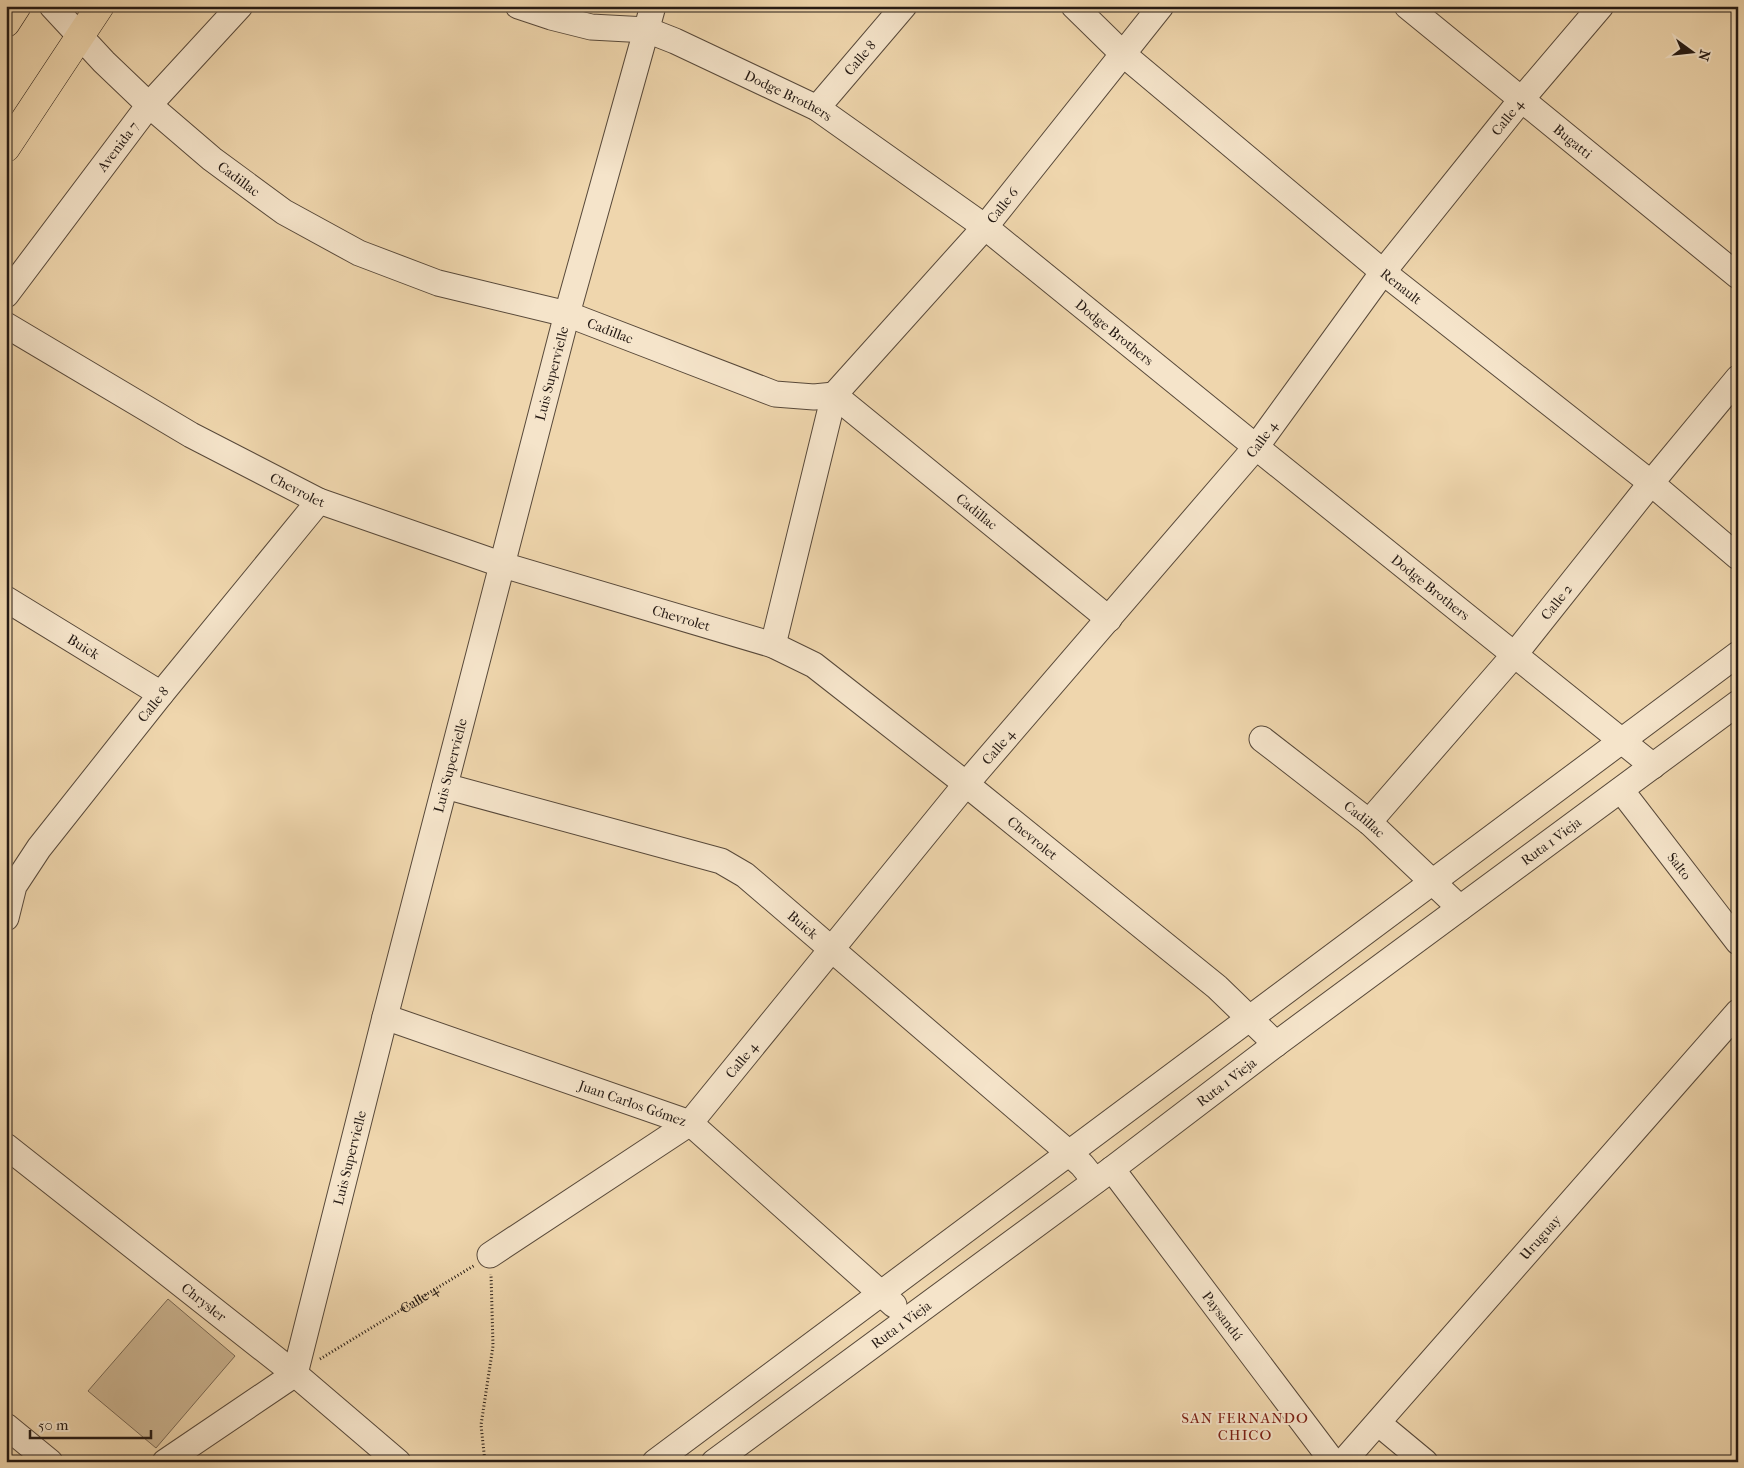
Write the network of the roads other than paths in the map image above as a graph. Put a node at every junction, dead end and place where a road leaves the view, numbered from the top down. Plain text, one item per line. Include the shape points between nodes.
1 (17, 6) edge
2 (52, 6) edge
3 (100, 6) edge
4 (240, 6) edge
5 (518, 6) edge
6 (653, 6) edge
7 (904, 6) edge
8 (1074, 6) edge
9 (1161, 6) edge
10 (1407, 6) edge
11 (1602, 6) edge
12 (6, 23) edge
13 (646, 30) junction
14 (79, 36) junction
15 (1123, 54) junction
16 (1521, 100) junction
17 (149, 104) junction
18 (816, 108) junction
19 (6, 148) edge
20 (985, 227) junction
21 (1383, 272) junction
22 (1738, 276) edge
23 (6, 295) edge
24 (568, 314) junction
25 (6, 325) edge
26 (1738, 378) edge
27 (834, 395) junction
28 (1256, 447) junction
29 (1651, 483) junction
30 (319, 500) junction
31 (1738, 557) edge
32 (503, 565) junction
33 (6, 599) edge
34 (1109, 618) junction
35 (773, 645) junction
36 (1516, 654) junction
37 (1738, 654) edge
38 (161, 694) junction
39 (1738, 703) edge
40 (1262, 739) dead end
41 (1622, 740) junction
42 (1653, 766) junction
43 (966, 784) junction
44 (445, 786) junction
45 (1621, 790) junction
46 (1370, 822) junction
47 (1432, 881) junction
48 (10, 883) edge
49 (1460, 908) junction
50 (6, 918) edge
51 (1738, 942) edge
52 (832, 950) junction
53 (1738, 1012) edge
54 (385, 1017) junction
55 (1250, 1019) junction
56 (1276, 1044) junction
57 (690, 1123) junction
58 (6, 1146) edge
59 (1069, 1153) junction
60 (1104, 1175) junction
61 (490, 1256) road end
62 (881, 1294) junction
63 (908, 1318) junction
64 (295, 1374) junction
65 (1378, 1423) junction
66 (6, 1426) edge
67 (50, 1462) edge
68 (165, 1462) edge
69 (398, 1462) edge
70 (655, 1462) edge
71 (714, 1462) edge
72 (1333, 1462) edge
73 (1343, 1462) edge
74 (1425, 1462) edge

1 - 12 highway
2 - 14 street, Cadillac
3 - 14 highway
4 - 17 street, Avenida 7
5 - 13 street, Dodge Brothers via 591,26
6 - 13 street, Luis Supervielle
7 - 18 street, Calle 8
8 - 15 street, Renault
9 - 15 street, Calle 6
10 - 16 street, Bugatti
11 - 16 street, Calle 4
13 - 18 street, Dodge Brothers via 676,41
13 - 24 street, Luis Supervielle
14 - 17 street, Cadillac
14 - 19 highway
15 - 20 street, Calle 6
15 - 21 street, Renault
16 - 21 street, Calle 4
16 - 22 street, Bugatti
17 - 23 street, Avenida 7
17 - 24 street, Cadillac via 212,159 284,212 359,253 438,283
18 - 20 street, Dodge Brothers
20 - 27 street, Calle 6
20 - 28 street, Dodge Brothers
21 - 28 street, Calle 4
21 - 29 street, Renault
24 - 27 street, Cadillac via 775,394
24 - 32 street, Luis Supervielle
25 - 30 street, Chevrolet via 191,435
26 - 29 street, Calle 2
27 - 34 street, Cadillac
27 - 35 street
28 - 34 street, Calle 4
28 - 36 street, Dodge Brothers
29 - 31 street, Renault
29 - 36 street, Calle 2
30 - 32 street, Chevrolet
30 - 38 street, Calle 8
32 - 35 street, Chevrolet
32 - 44 street, Luis Supervielle
33 - 38 street, Buick
34 - 43 street, Calle 4
35 - 43 street, Chevrolet via 814,665
36 - 41 street, Dodge Brothers
36 - 46 street, Calle 2
37 - 41 street
38 - 48 street, Calle 8
39 - 42 street, Ruta 1 Vieja
40 - 46 street, Cadillac
41 - 42 street, Dodge Brothers
41 - 47 street
42 - 45 street, Ruta 1 Vieja
43 - 52 street, Calle 4
43 - 55 street, Chevrolet via 1217,987
44 - 52 street, Buick via 721,861 745,875
44 - 54 street, Luis Supervielle
45 - 49 street, Ruta 1 Vieja
45 - 51 street, Salto
46 - 47 street, Cadillac
47 - 49 street, Cadillac
47 - 55 street
48 - 50 street, Calle 8
49 - 56 street, Ruta 1 Vieja
52 - 57 street, Calle 4
52 - 59 street, Buick
53 - 65 street, Uruguay
54 - 57 street, Juan Carlos Gómez
54 - 64 street, Luis Supervielle
55 - 56 street, Chevrolet
55 - 59 street
56 - 60 street, Ruta 1 Vieja
57 - 61 street, Calle 4
57 - 62 street, Juan Carlos Gómez
58 - 64 street, Chrysler
59 - 60 street, Buick via 1082,1165
59 - 62 street
60 - 63 street, Ruta 1 Vieja
60 - 72 street, Paysandú
62 - 63 street, Juan Carlos Gómez
62 - 70 street
63 - 71 street, Ruta 1 Vieja
64 - 68 street
64 - 69 street, Chrysler
65 - 73 street, Uruguay
65 - 74 street
66 - 67 street

